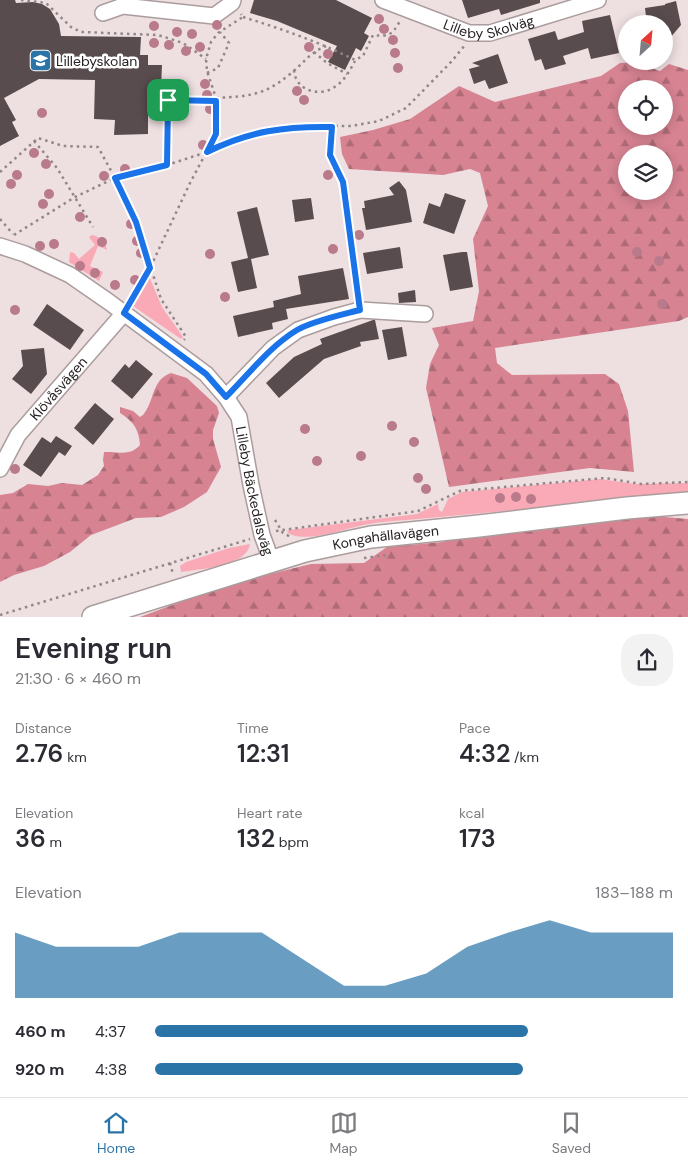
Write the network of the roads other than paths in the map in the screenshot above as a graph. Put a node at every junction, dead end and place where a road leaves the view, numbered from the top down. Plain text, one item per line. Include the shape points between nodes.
1 (383, 0) edge
2 (598, 0) edge
3 (232, 2) edge
4 (413, 7) edge
5 (102, 13) dead end
6 (0, 246) edge
7 (124, 313) junction
8 (425, 314) dead end
9 (226, 397) junction
10 (0, 469) edge
11 (688, 502) edge
12 (272, 562) junction
13 (93, 617) edge

1 - 4 street, Lilleby Skolväg
2 - 4 street, Lilleby Skolväg via 490,33 469,33
3 - 5 street via 214,16 123,6
6 - 7 street, Lilleby Bäckedalsväg via 26,254 70,275
7 - 9 street, Lilleby Bäckedalsväg via 206,374
7 - 10 street, Klövåsvägen via 18,435
8 - 9 street via 360,310 298,330 273,348
9 - 12 street, Lilleby Bäckedalsväg via 239,417 262,535
11 - 12 street, Kongahällavägen via 371,537 331,544
12 - 13 street, Kongahällavägen

